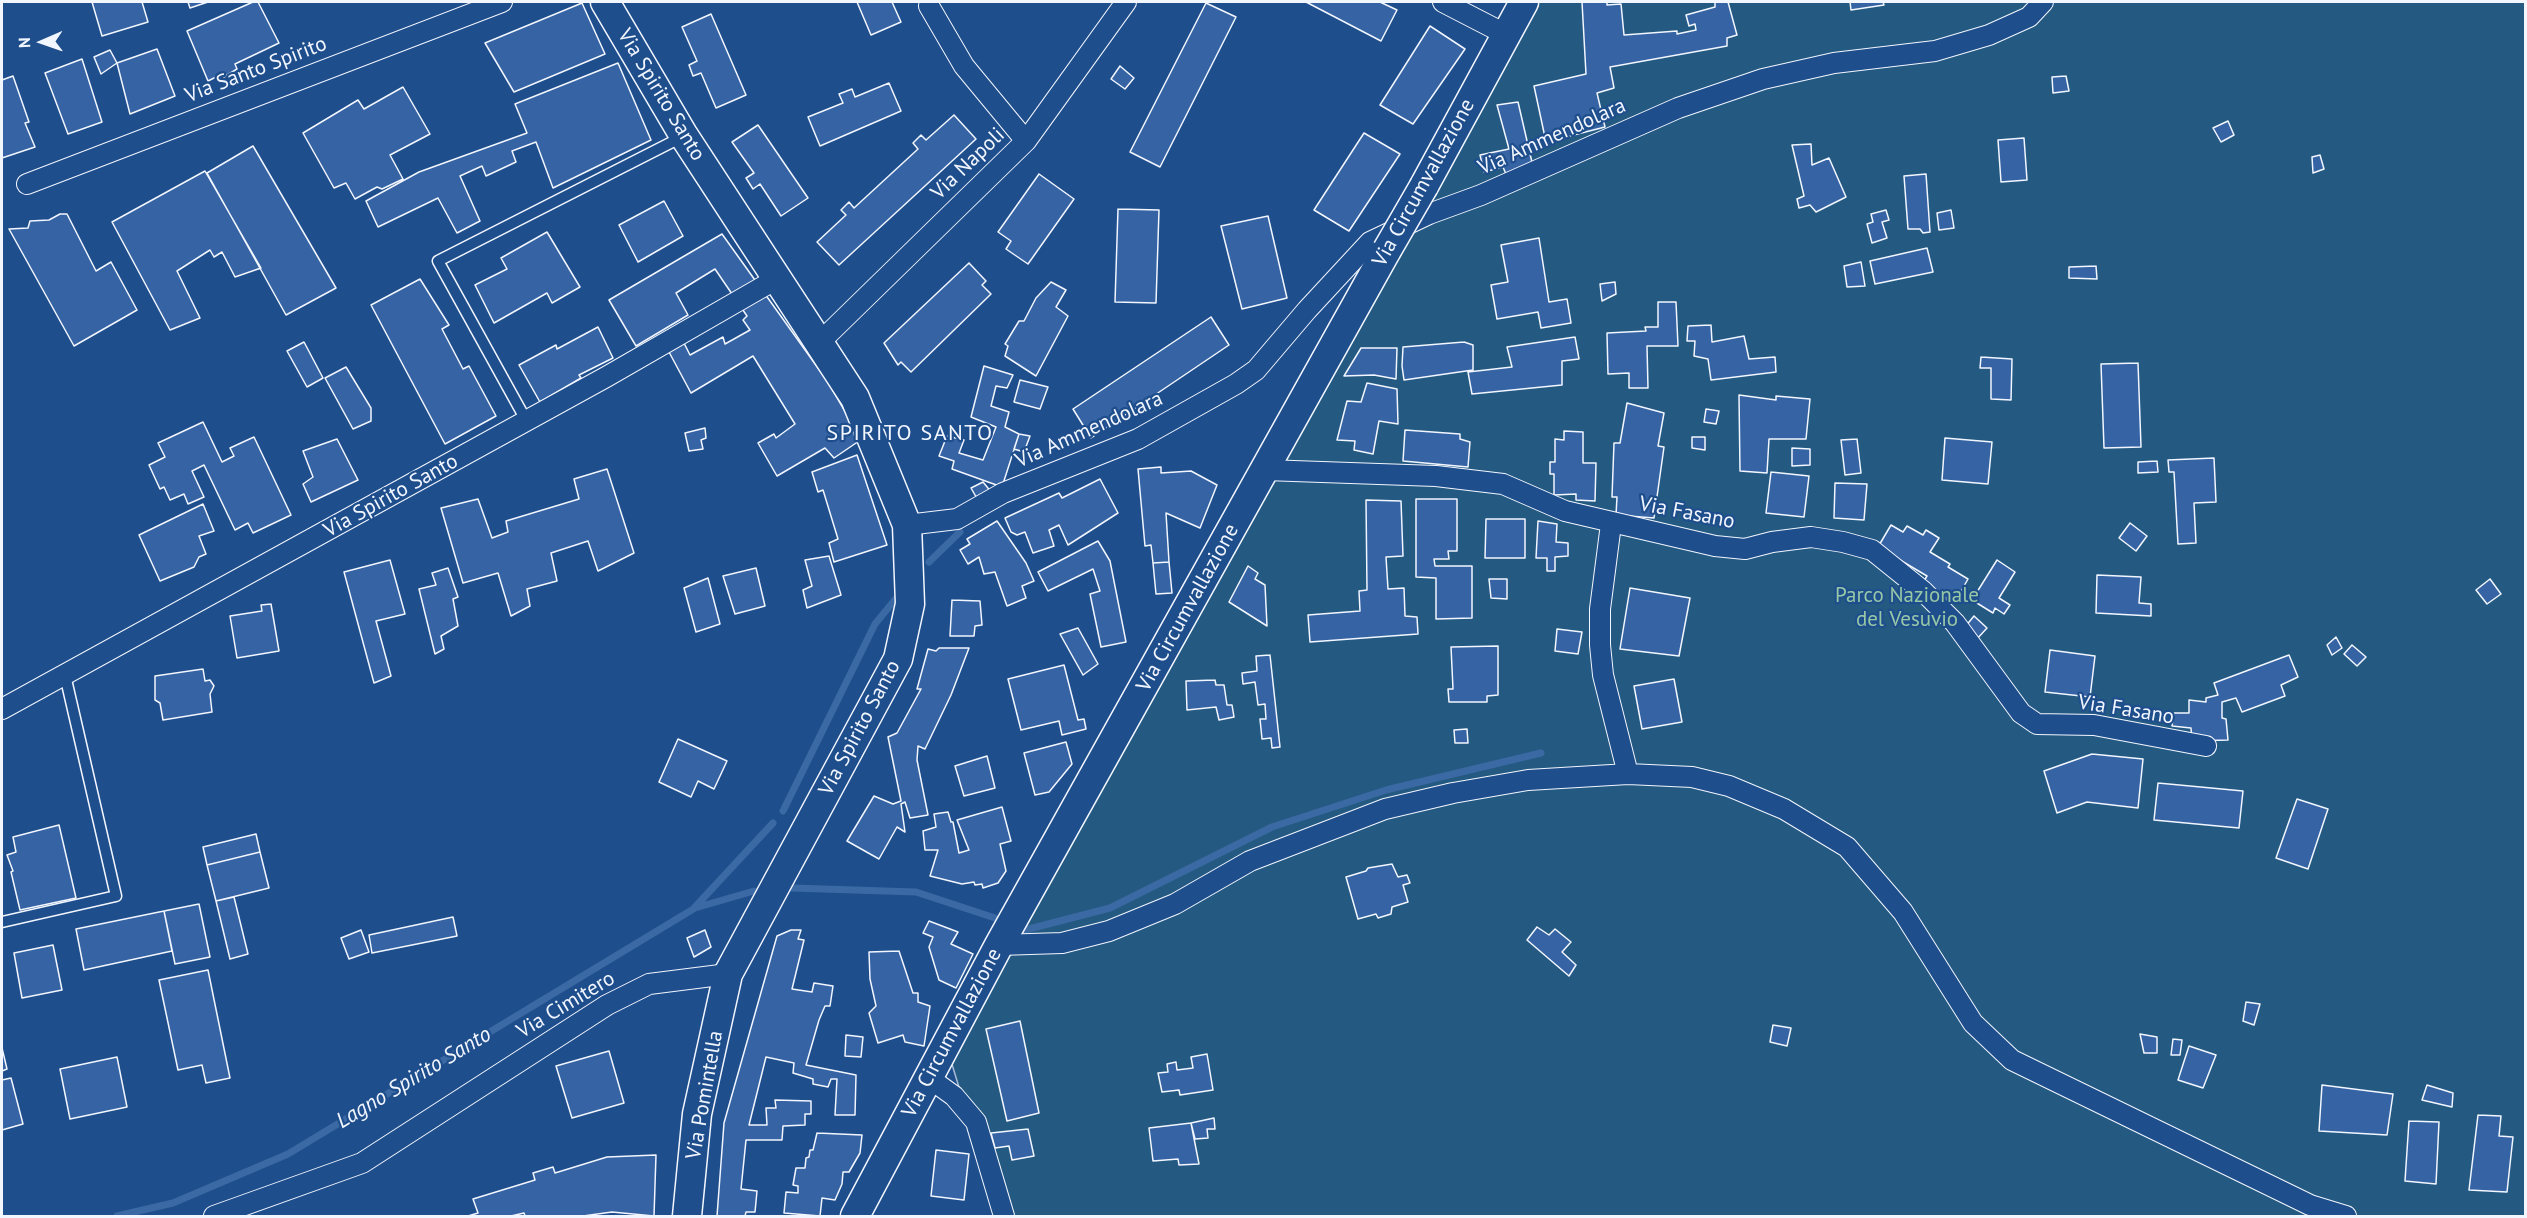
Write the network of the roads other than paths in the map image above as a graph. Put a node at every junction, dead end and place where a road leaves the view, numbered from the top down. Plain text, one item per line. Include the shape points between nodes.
1 (502, 2) edge
2 (605, 2) edge
3 (1126, 2) edge
4 (1443, 2) edge
5 (1524, 2) edge
6 (2043, 2) edge
7 (929, 6) dead end
8 (1507, 35) junction
9 (684, 136) junction
10 (1026, 141) junction
11 (27, 184) dead end
12 (778, 278) junction
13 (820, 342) junction
14 (526, 420) junction
15 (1265, 470) junction
16 (1611, 524) junction
17 (907, 525) junction
18 (65, 675) junction
19 (2, 709) edge
20 (2205, 746) dead end
21 (1628, 774) junction
22 (2, 922) edge
23 (999, 945) junction
24 (729, 974) junction
25 (929, 1078) junction
26 (214, 1216) edge
27 (687, 1216) edge
28 (855, 1216) edge
29 (1004, 1216) edge
30 (2346, 1216) edge

1 - 11 street, Via Santo Spirito
2 - 9 main road, Via Spirito Santo
3 - 10 street, Via Napoli
4 - 8 street
5 - 8 main road, Via Circumvallazione
6 - 17 street, Via Ammendolara via 2029,17 1989,35 1935,51 1834,63 1763,79 1678,108 1419,219 1370,242 1256,370 1236,384 1138,439 1003,493 957,519
7 - 10 street via 964,66
8 - 15 main road, Via Circumvallazione, bridge
9 - 12 main road, Via Spirito Santo
9 - 14 lane via 438,261
10 - 13 street, Via Napoli
12 - 13 main road, Via Spirito Santo
12 - 14 street, Via Spirito Santo
13 - 17 main road, Via Spirito Santo via 855,398
14 - 18 street, Via Spirito Santo
15 - 16 street, Via Fasano via 1436,476 1503,484 1565,511
15 - 23 main road, Via Circumvallazione
16 - 20 street, Via Fasano via 1745,549 1811,537 1872,550 1955,623 2020,713 2037,724 2094,725
16 - 21 street via 1600,609 1600,645 1603,675
17 - 24 main road, Via Spirito Santo via 910,604 898,660
18 - 19 street, Via Spirito Santo
18 - 22 lane via 116,896
21 - 23 street via 1528,780 1386,809 1250,861 1175,904 1109,931 1062,943
21 - 30 street via 1692,777 1729,786 1784,809 1846,847 1903,912 1973,1023 2012,1060 2310,1204
23 - 25 main road, Via Circumvallazione
24 - 26 street, Via Cimitero via 649,984 607,1005 362,1163
24 - 27 main road, Via Pomintella via 697,1114
25 - 28 main road, Via Circumvallazione
25 - 29 street via 954,1096 976,1122

